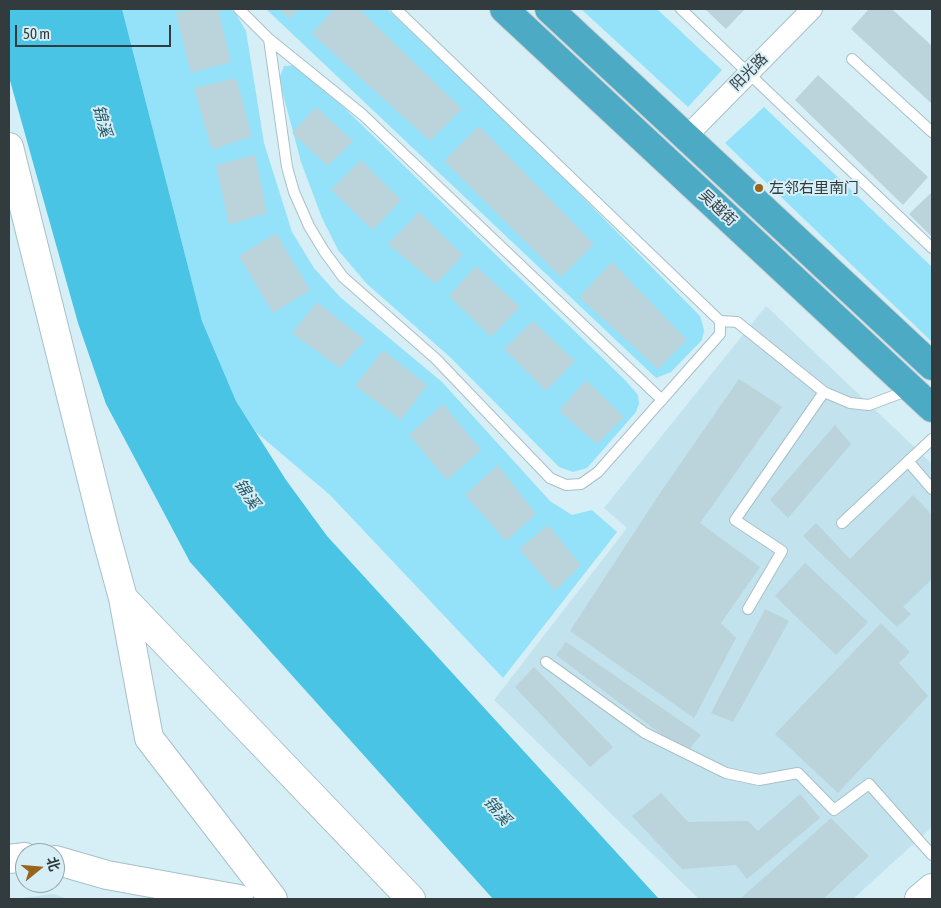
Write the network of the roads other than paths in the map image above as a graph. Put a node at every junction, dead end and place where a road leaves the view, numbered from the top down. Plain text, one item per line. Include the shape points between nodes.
1 (239, 9) edge
2 (396, 9) edge
3 (504, 9) edge
4 (549, 9) edge
5 (682, 9) edge
6 (812, 9) edge
7 (269, 39) junction
8 (852, 59) dead end
9 (749, 72) junction
10 (932, 132) edge
11 (686, 136) junction
12 (9, 147) edge
13 (932, 248) edge
14 (720, 321) junction
15 (932, 366) edge
16 (912, 389) junction
17 (824, 392) junction
18 (662, 400) junction
19 (932, 408) edge
20 (932, 438) edge
21 (908, 461) junction
22 (932, 489) edge
23 (842, 522) dead end
24 (123, 598) junction
25 (748, 609) dead end
26 (546, 662) dead end
27 (932, 855) edge
28 (65, 863) edge
29 (932, 888) edge
30 (239, 899) edge
31 (273, 899) edge
32 (411, 899) edge
33 (920, 899) edge

1 - 7 lane
2 - 14 lane
3 - 16 highway, 吴越街
4 - 11 highway, 吴越街
5 - 9 lane
6 - 9 street, 阳光路
7 - 18 lane via 363,115
7 - 18 lane via 287,167 294,192 324,251 343,277 436,358 550,478 566,485 581,484 598,472
8 - 10 lane
9 - 11 street, 阳光路
9 - 13 lane
11 - 15 highway, 吴越街
12 - 24 street
14 - 17 lane via 737,322
14 - 18 lane via 720,334
16 - 17 lane via 869,405 850,403
16 - 19 highway, 吴越街
17 - 25 lane via 735,520 782,551
20 - 21 lane
21 - 22 lane
21 - 23 lane
24 - 31 street via 149,738
24 - 32 street
26 - 27 lane via 645,733 726,773 759,780 798,773 834,810 869,784
28 - 30 street via 107,875
29 - 33 street

